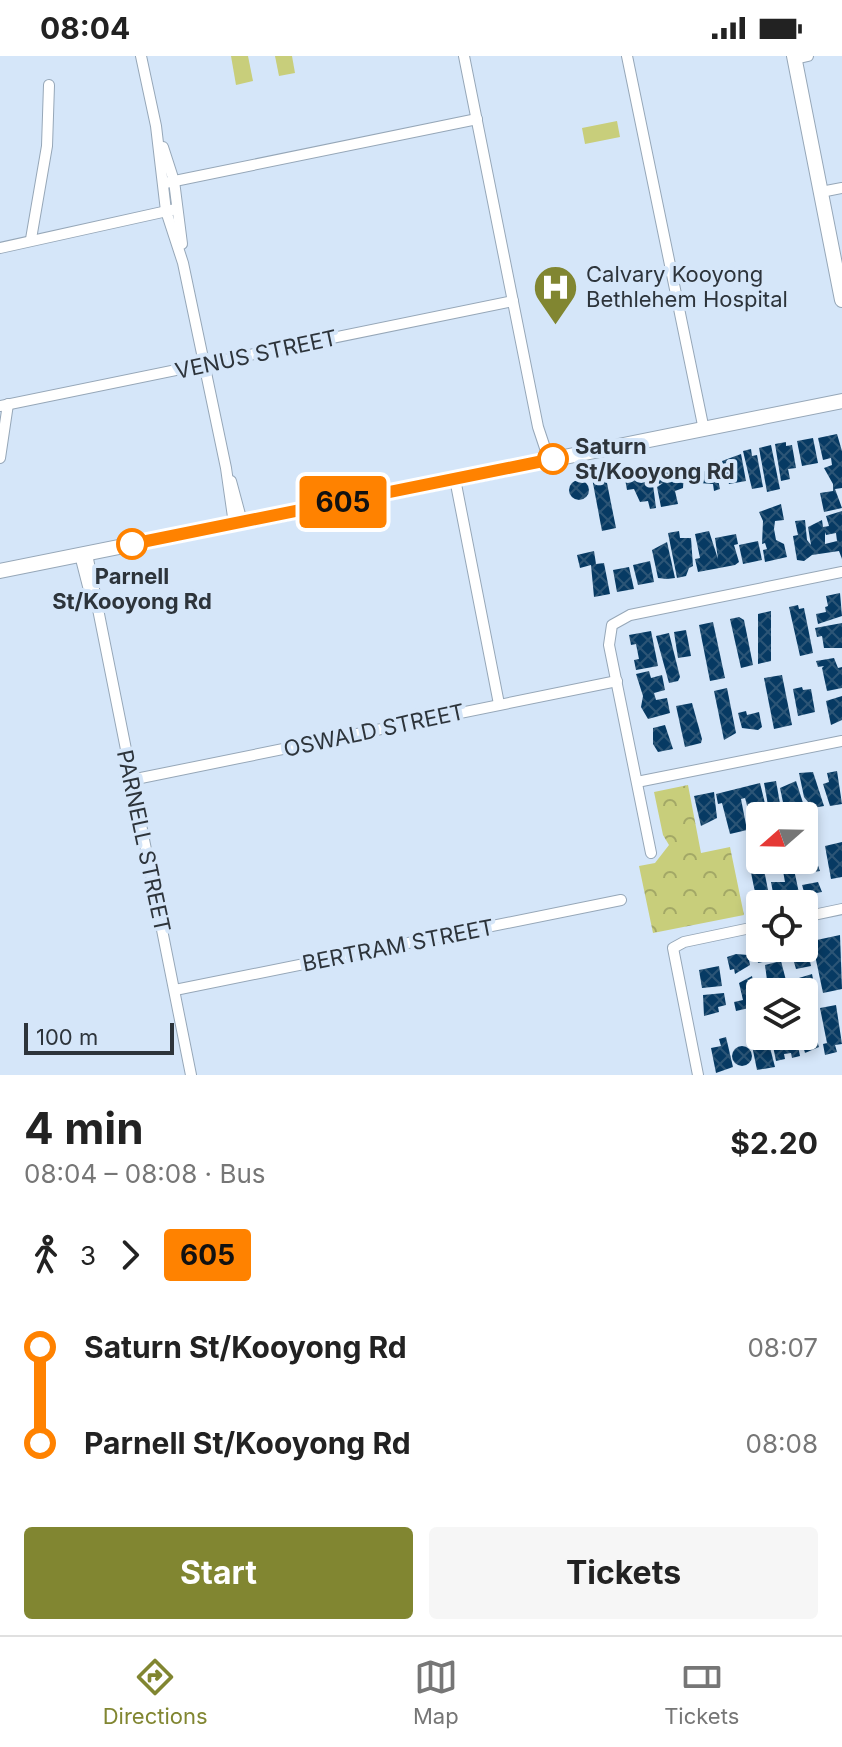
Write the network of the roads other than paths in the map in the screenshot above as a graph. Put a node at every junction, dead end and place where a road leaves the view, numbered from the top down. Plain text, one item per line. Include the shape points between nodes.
1 (141, 56) edge
2 (464, 56) edge
3 (627, 56) edge
4 (799, 57) edge
5 (49, 85) dead end
6 (477, 119) junction
7 (169, 182) junction
8 (842, 188) edge
9 (821, 192) junction
10 (171, 210) junction
11 (31, 239) junction
12 (2, 246) edge
13 (842, 300) edge
14 (513, 301) junction
15 (204, 364) junction
16 (842, 401) edge
17 (4, 405) edge
18 (704, 430) junction
19 (0, 458) edge
20 (545, 461) junction
21 (451, 480) junction
22 (238, 523) junction
23 (84, 554) junction
24 (0, 571) edge
25 (842, 572) edge
26 (617, 681) junction
27 (499, 704) junction
28 (842, 741) edge
29 (131, 780) junction
30 (637, 782) junction
31 (651, 853) dead end
32 (621, 900) dead end
33 (842, 909) edge
34 (818, 914) edge
35 (746, 929) edge
36 (175, 990) junction
37 (696, 1072) edge
38 (191, 1075) edge

1 - 7 street
2 - 6 street
3 - 18 street
4 - 9 street
5 - 11 street via 47,146
6 - 7 street
6 - 14 street
7 - 10 street
8 - 9 street
9 - 13 street
10 - 11 street
10 - 15 street
11 - 12 street
14 - 15 street, VENUS STREET
14 - 20 street
15 - 17 street, VENUS STREET
15 - 22 street
16 - 18 street
17 - 19 street
18 - 20 street
20 - 21 street
21 - 22 street
21 - 27 street
22 - 23 street
23 - 24 street
23 - 29 street, PARNELL STREET
25 - 26 street via 630,615 612,625 609,636
26 - 27 street, OSWALD STREET
26 - 30 street
27 - 29 street, OSWALD STREET
28 - 30 street
29 - 36 street, PARNELL STREET
30 - 31 street
32 - 36 street, BERTRAM STREET
33 - 34 street
35 - 37 street via 673,948
36 - 38 street, PARNELL STREET

